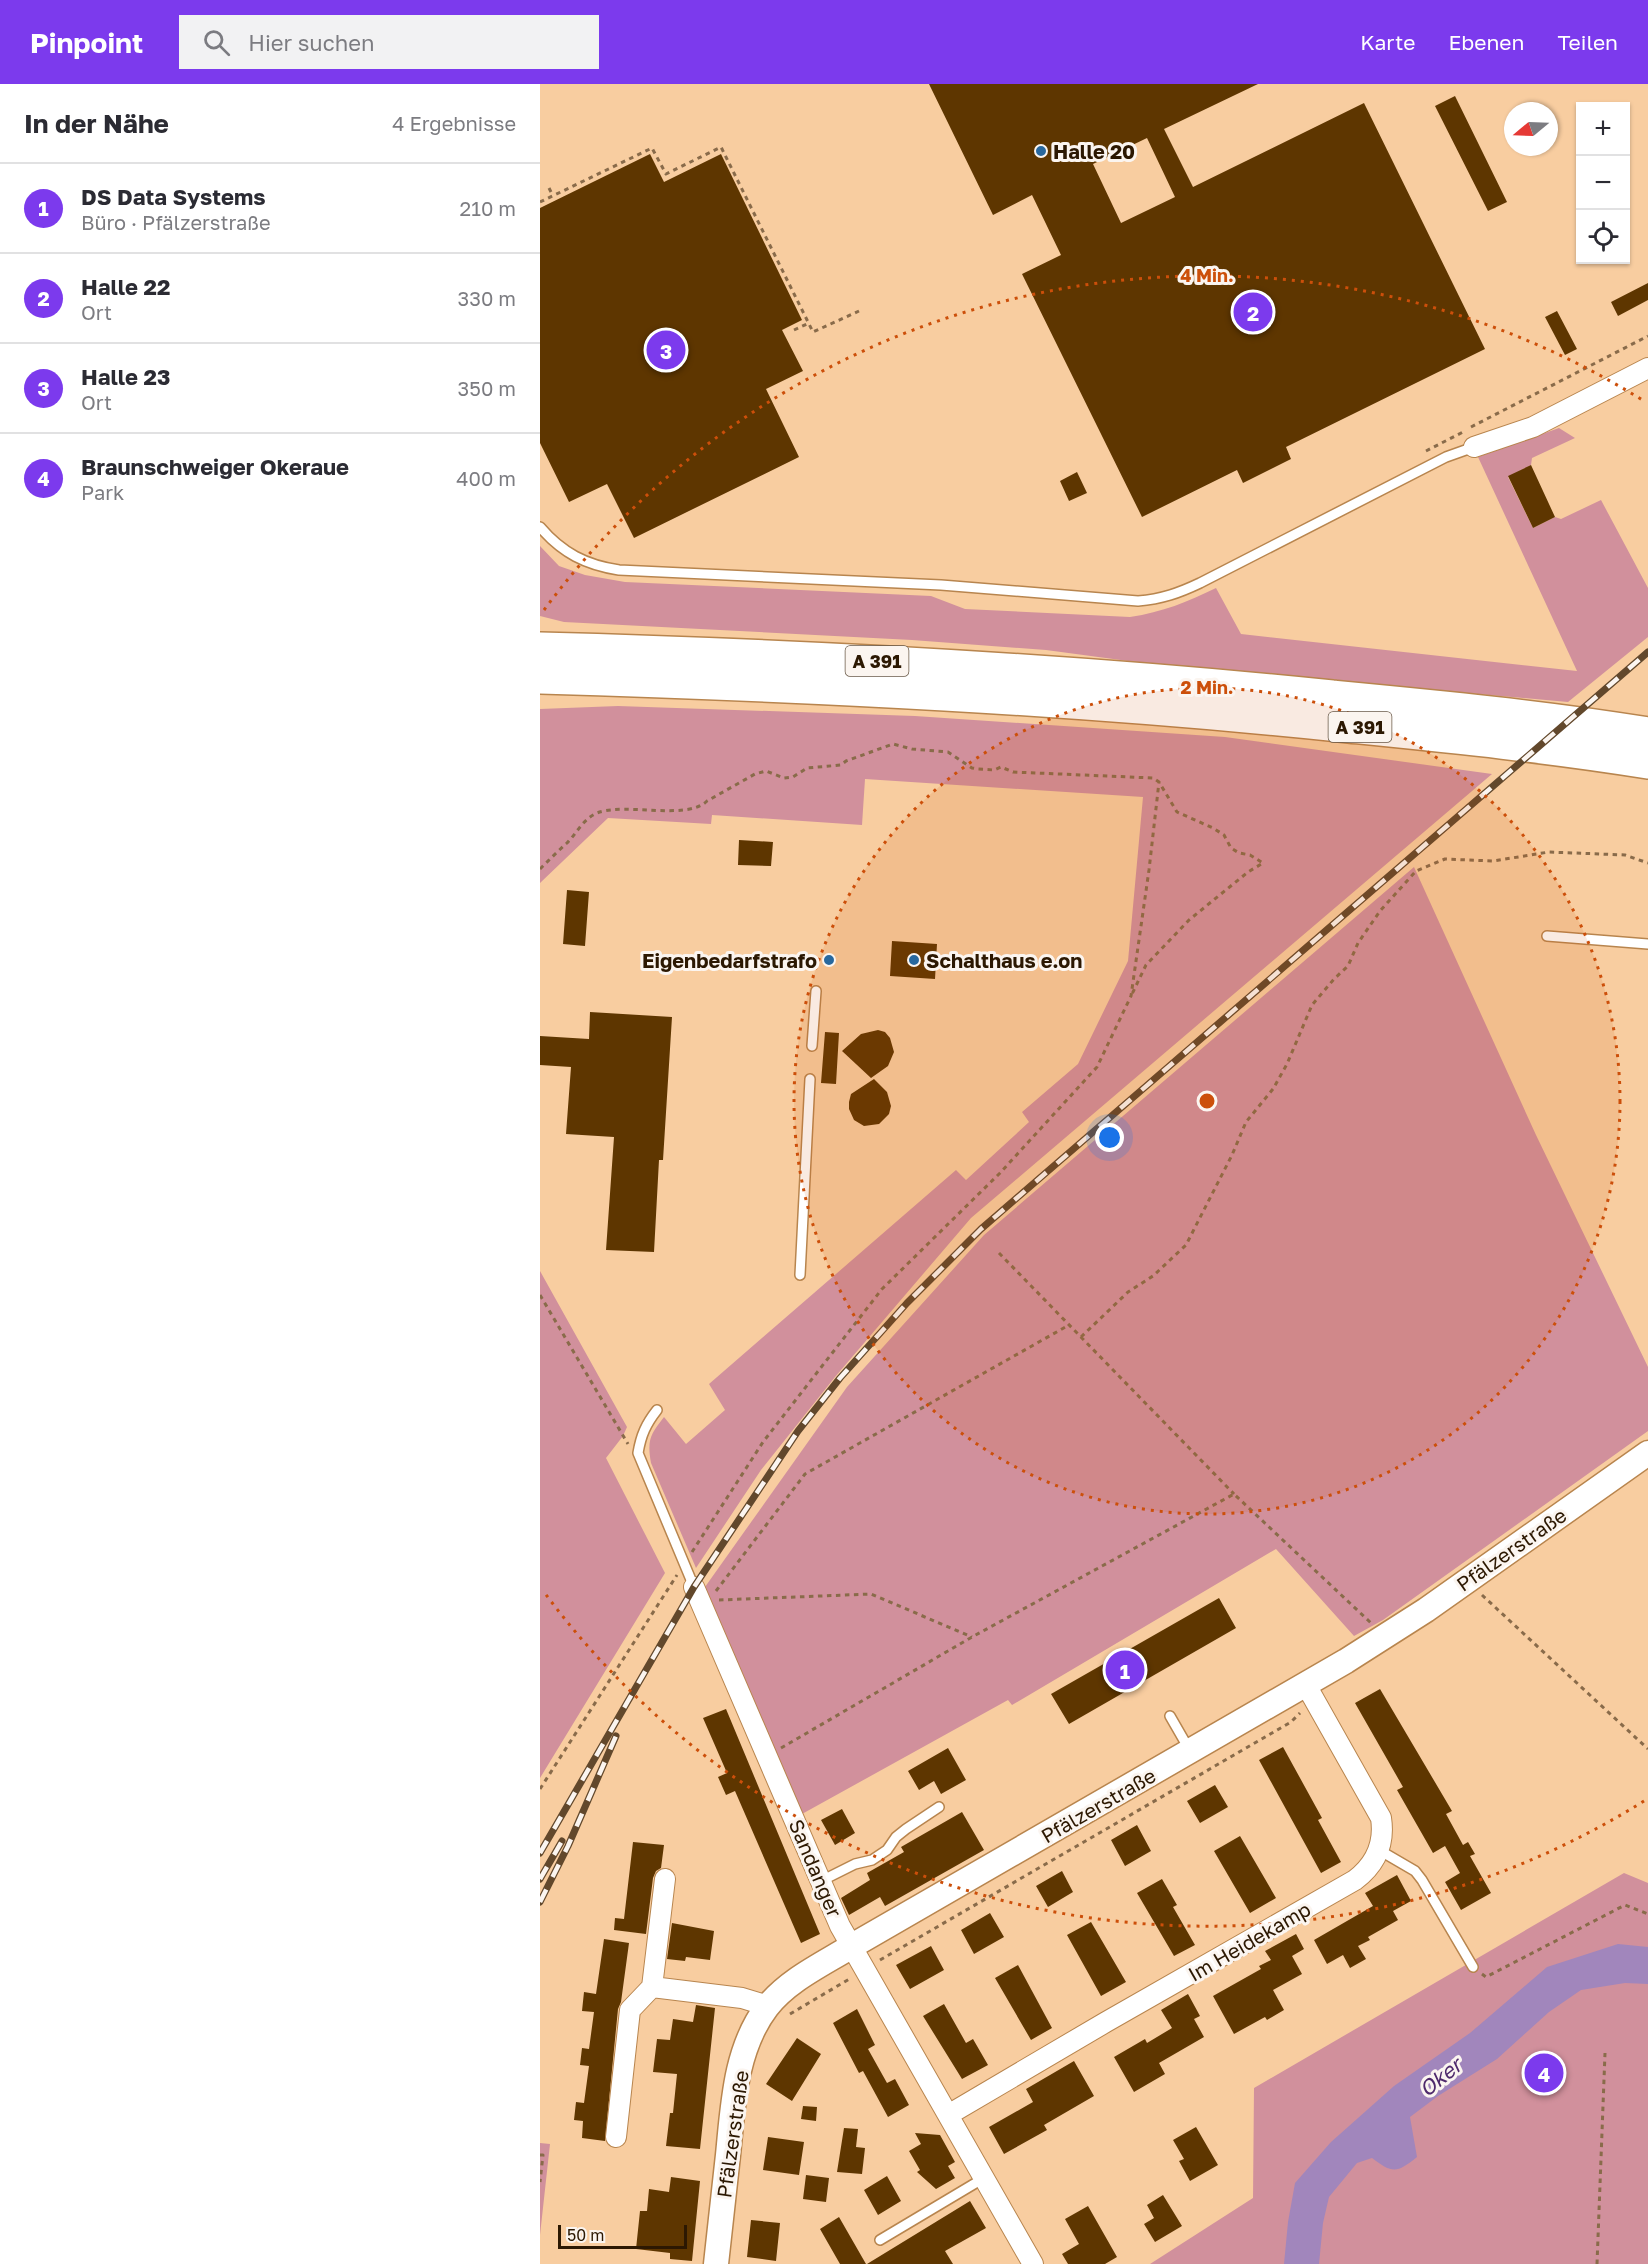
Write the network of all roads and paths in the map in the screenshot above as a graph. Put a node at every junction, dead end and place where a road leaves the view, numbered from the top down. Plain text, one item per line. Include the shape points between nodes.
1 (549, 188) dead end
2 (553, 196) junction
3 (540, 202) edge
4 (859, 311) dead end
5 (807, 324) junction
6 (794, 330) dead end
7 (1648, 368) edge
8 (1474, 447) joint
9 (540, 527) edge
10 (540, 631) edge
11 (540, 649) edge
12 (637, 666) junction
13 (540, 677) edge
14 (540, 690) edge
15 (1648, 734) edge
16 (1648, 762) edge
17 (1159, 782) junction
18 (1648, 863) edge
19 (540, 869) edge
20 (1547, 936) dead end
21 (1648, 944) edge
22 (816, 991) dead end
23 (1131, 996) junction
24 (812, 1046) dead end
25 (810, 1079) dead end
26 (999, 1253) dead end
27 (800, 1275) dead end
28 (540, 1295) edge
29 (1069, 1325) junction
30 (1081, 1337) junction
31 (657, 1410) dead end
32 (638, 1453) junction
33 (1648, 1453) edge
34 (1234, 1494) junction
35 (684, 1564) junction
36 (1466, 1581) junction
37 (694, 1587) joint
38 (1385, 1636) junction
39 (972, 1637) junction
40 (1310, 1692) junction
41 (1170, 1716) dead end
42 (1648, 1749) edge
43 (1190, 1751) junction
44 (767, 1756) junction
45 (540, 1789) edge
46 (939, 1808) dead end
47 (1379, 1851) junction
48 (666, 1879) dead end
49 (821, 1881) junction
50 (1648, 1914) edge
51 (852, 1946) junction
52 (1473, 1967) joint
53 (865, 1969) junction
54 (652, 1987) junction
55 (779, 2010) junction
56 (1605, 2053) dead end
57 (948, 2115) junction
58 (616, 2137) dead end
59 (540, 2155) edge
60 (984, 2178) junction
61 (540, 2182) edge
62 (880, 2240) dead end
63 (1030, 2263) edge
64 (716, 2264) edge
65 (1597, 2264) edge

1 - 2 path
2 - 3 path
2 - 5 path via 652,148 666,174 721,147
4 - 5 path via 813,332
5 - 6 path
7 - 8 street via 1533,427
8 - 9 lane via 1446,457 1177,594 1138,601 941,585 619,570 576,558
10 - 12 highway
11 - 12 highway, A 391
12 - 13 highway, A 391
12 - 14 highway
12 - 15 highway, A 391 via 914,663 1118,676 1416,705
12 - 16 highway, A 391 via 918,692 1225,713
17 - 19 path via 1153,778 1013,772 1001,767 978,769 948,752 893,744 841,765 807,768 793,777 766,771 755,774 701,807 613,809 596,813
17 - 23 path
17 - 23 path via 1178,812 1214,828 1224,835 1231,848 1263,863 1189,920 1146,965
18 - 30 path via 1625,855 1549,852 1493,861 1445,859 1416,871 1380,911 1348,966 1312,1005 1287,1064 1273,1089 1245,1122 1186,1245
20 - 21 lane
22 - 24 lane
23 - 35 path via 1097,1067 1000,1173 882,1289 763,1442
25 - 27 lane
26 - 29 path
28 - 32 path via 624,1441
29 - 30 path
29 - 39 path via 806,1474 710,1600 871,1594
30 - 34 path
31 - 32 lane via 646,1423
32 - 35 lane, Sandanger
33 - 36 street, Pfälzerstraße
34 - 38 path
34 - 39 path
35 - 37 lane, Sandanger
35 - 45 path
36 - 38 street, Pfälzerstraße
36 - 42 path
37 - 44 street, Sandanger
38 - 40 street, Pfälzerstraße
39 - 44 path
40 - 43 street, Pfälzerstraße
40 - 47 street via 1379,1812 1383,1829
40 - 53 path via 1291,1722
41 - 43 lane
43 - 51 street, Pfälzerstraße
44 - 49 street, Sandanger
46 - 49 lane via 906,1829 872,1860
47 - 52 lane via 1422,1880
47 - 57 street, Im Heidekamp via 1371,1866 1355,1880
48 - 54 street
49 - 51 street, Sandanger
50 - 52 path via 1624,1905 1486,1977
51 - 53 street, Sandanger
51 - 55 street, Pfälzerstraße via 799,1979
53 - 55 path
53 - 57 street, Sandanger
54 - 55 street via 741,1998
54 - 58 street via 630,2010
55 - 64 street, Pfälzerstraße via 755,2024 742,2060
56 - 65 path
57 - 60 street, Sandanger
59 - 61 path
60 - 62 lane
60 - 63 street, Sandanger

